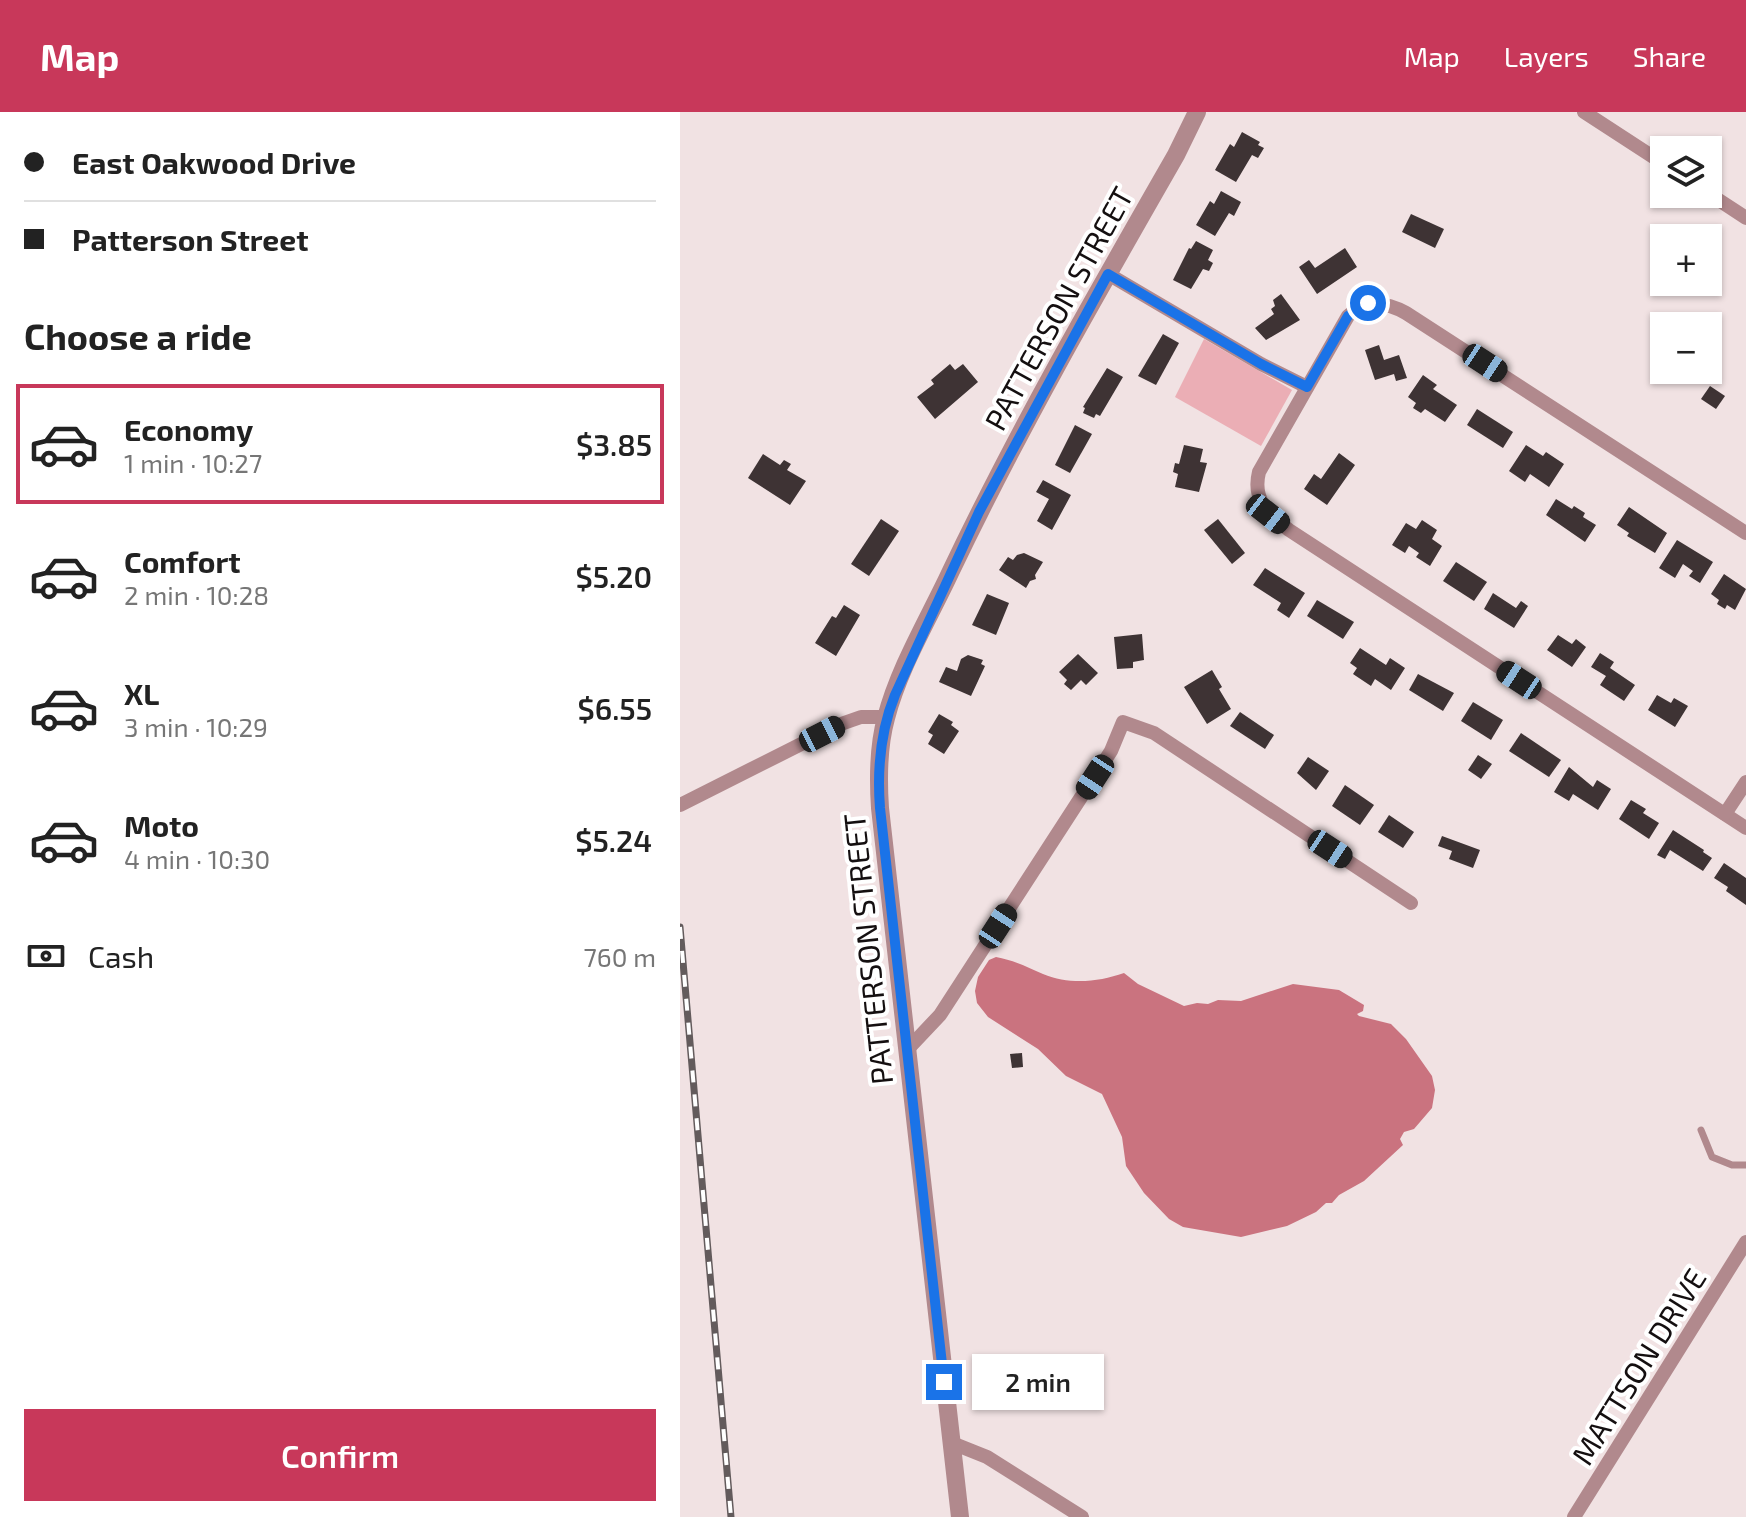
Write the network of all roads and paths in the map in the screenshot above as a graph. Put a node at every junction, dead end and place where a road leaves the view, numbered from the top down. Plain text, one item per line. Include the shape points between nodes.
1 (1197, 112) edge
2 (1584, 112) edge
3 (1650, 155) edge
4 (1722, 202) edge
5 (1746, 218) edge
6 (1108, 274) junction
7 (1307, 387) junction
8 (1746, 533) edge
9 (886, 717) junction
10 (1746, 782) edge
11 (680, 805) edge
12 (1725, 814) junction
13 (1746, 828) edge
14 (1411, 903) dead end
15 (906, 1051) junction
16 (1701, 1130) dead end
17 (1746, 1165) edge
18 (1746, 1242) edge
19 (952, 1443) junction
20 (960, 1517) edge
21 (1082, 1517) edge
22 (1574, 1517) edge

1 - 6 street, PATTERSON STREET
2 - 3 street
4 - 5 street
6 - 7 street
6 - 9 street, PATTERSON STREET via 979,512
7 - 8 street via 1355,309 1368,303 1393,306
7 - 12 street via 1259,472 1259,500 1268,514
9 - 11 street via 841,724
9 - 15 street, PATTERSON STREET via 878,783
10 - 12 street
12 - 13 street
14 - 15 street via 1154,733 1123,722 1111,751 940,1015
15 - 19 street, PATTERSON STREET
16 - 17 lane via 1712,1157
18 - 22 street, MATTSON DRIVE
19 - 20 street, PATTERSON STREET
19 - 21 street via 987,1457

